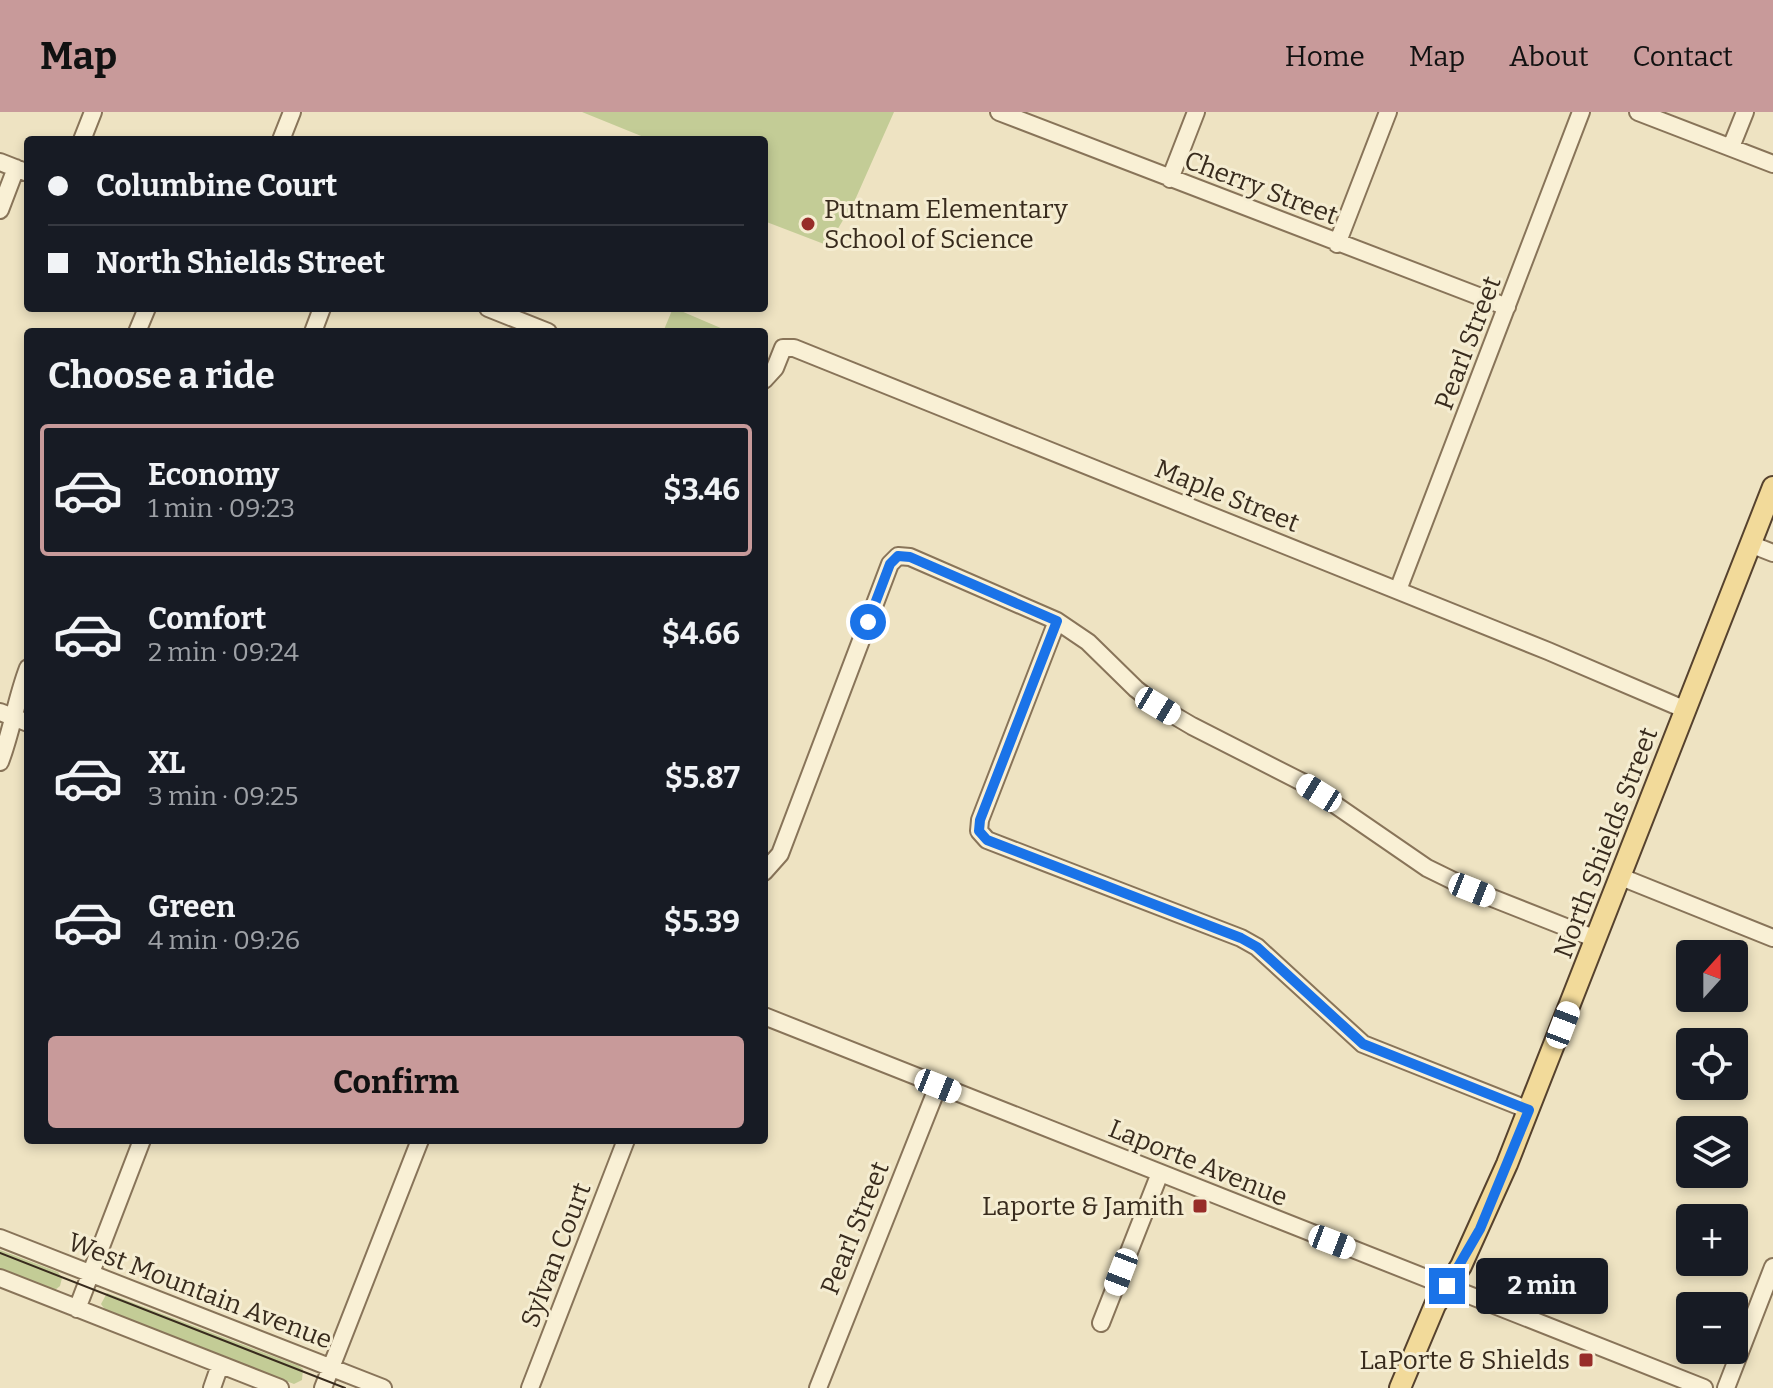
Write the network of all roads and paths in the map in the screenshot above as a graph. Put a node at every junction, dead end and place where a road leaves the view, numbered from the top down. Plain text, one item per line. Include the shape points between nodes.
1 (93, 112) edge
2 (292, 112) edge
3 (1001, 112) edge
4 (1196, 112) edge
5 (1388, 112) edge
6 (1581, 112) edge
7 (1638, 112) edge
8 (1745, 112) edge
9 (84, 136) edge
10 (283, 136) edge
11 (1731, 147) junction
12 (1773, 164) edge
13 (15, 168) edge
14 (1170, 179) junction
15 (0, 210) edge
16 (1337, 244) junction
17 (1507, 307) junction
18 (497, 312) edge
19 (535, 328) edge
20 (768, 376) edge
21 (1773, 487) edge
22 (1750, 544) junction
23 (1773, 553) edge
24 (1398, 590) junction
25 (1057, 621) junction
26 (24, 679) edge
27 (1686, 710) junction
28 (14, 718) edge
29 (0, 762) edge
30 (768, 868) edge
31 (1621, 877) junction
32 (1773, 938) edge
33 (1596, 939) junction
34 (768, 1018) edge
35 (938, 1086) junction
36 (1529, 1110) junction
37 (140, 1144) edge
38 (418, 1144) edge
39 (624, 1144) edge
40 (1160, 1173) junction
41 (0, 1238) edge
42 (1773, 1267) edge
43 (90, 1273) junction
44 (0, 1278) edge
45 (1447, 1286) junction
46 (77, 1309) junction
47 (1101, 1323) dead end
48 (220, 1365) junction
49 (331, 1368) junction
50 (212, 1388) edge
51 (280, 1388) edge
52 (323, 1388) edge
53 (383, 1388) edge
54 (530, 1388) edge
55 (818, 1388) edge
56 (1400, 1388) edge
57 (1704, 1388) edge
58 (1726, 1388) edge

1 - 9 street
2 - 10 street
3 - 14 street, Cherry Street
4 - 14 street
5 - 16 street
6 - 17 street, Pearl Street
7 - 11 street
8 - 11 street
11 - 12 street
13 - 15 street
14 - 16 street, Cherry Street
16 - 17 street, Cherry Street
17 - 24 street, Pearl Street
18 - 19 street
20 - 24 street, Maple Street via 783,348 794,348
21 - 22 main road, North Shields Street
22 - 23 street
22 - 27 main road, North Shields Street
24 - 27 street, Maple Street
25 - 30 street via 898,556 890,564 780,854
25 - 33 street via 1158,706 1302,782 1427,868
25 - 36 street via 980,820 979,831 987,840 1241,938 1363,1044
26 - 28 street
27 - 31 main road, North Shields Street
28 - 29 street
31 - 32 street
31 - 33 main road, North Shields Street
33 - 36 main road, North Shields Street
34 - 35 street, Laporte Avenue
35 - 40 street, Laporte Avenue
35 - 55 street, Pearl Street
36 - 45 main road, North Shields Street via 1480,1229
37 - 43 street
38 - 49 street
39 - 54 street, Sylvan Court
40 - 45 street, Laporte Avenue
40 - 47 street
41 - 43 street, West Mountain Avenue
42 - 58 street
43 - 46 street
43 - 49 street, West Mountain Avenue
44 - 46 street
45 - 56 main road, North Shields Street
45 - 57 street, Laporte Avenue
46 - 48 street
48 - 50 street
48 - 51 street
49 - 52 street
49 - 53 street, West Mountain Avenue

